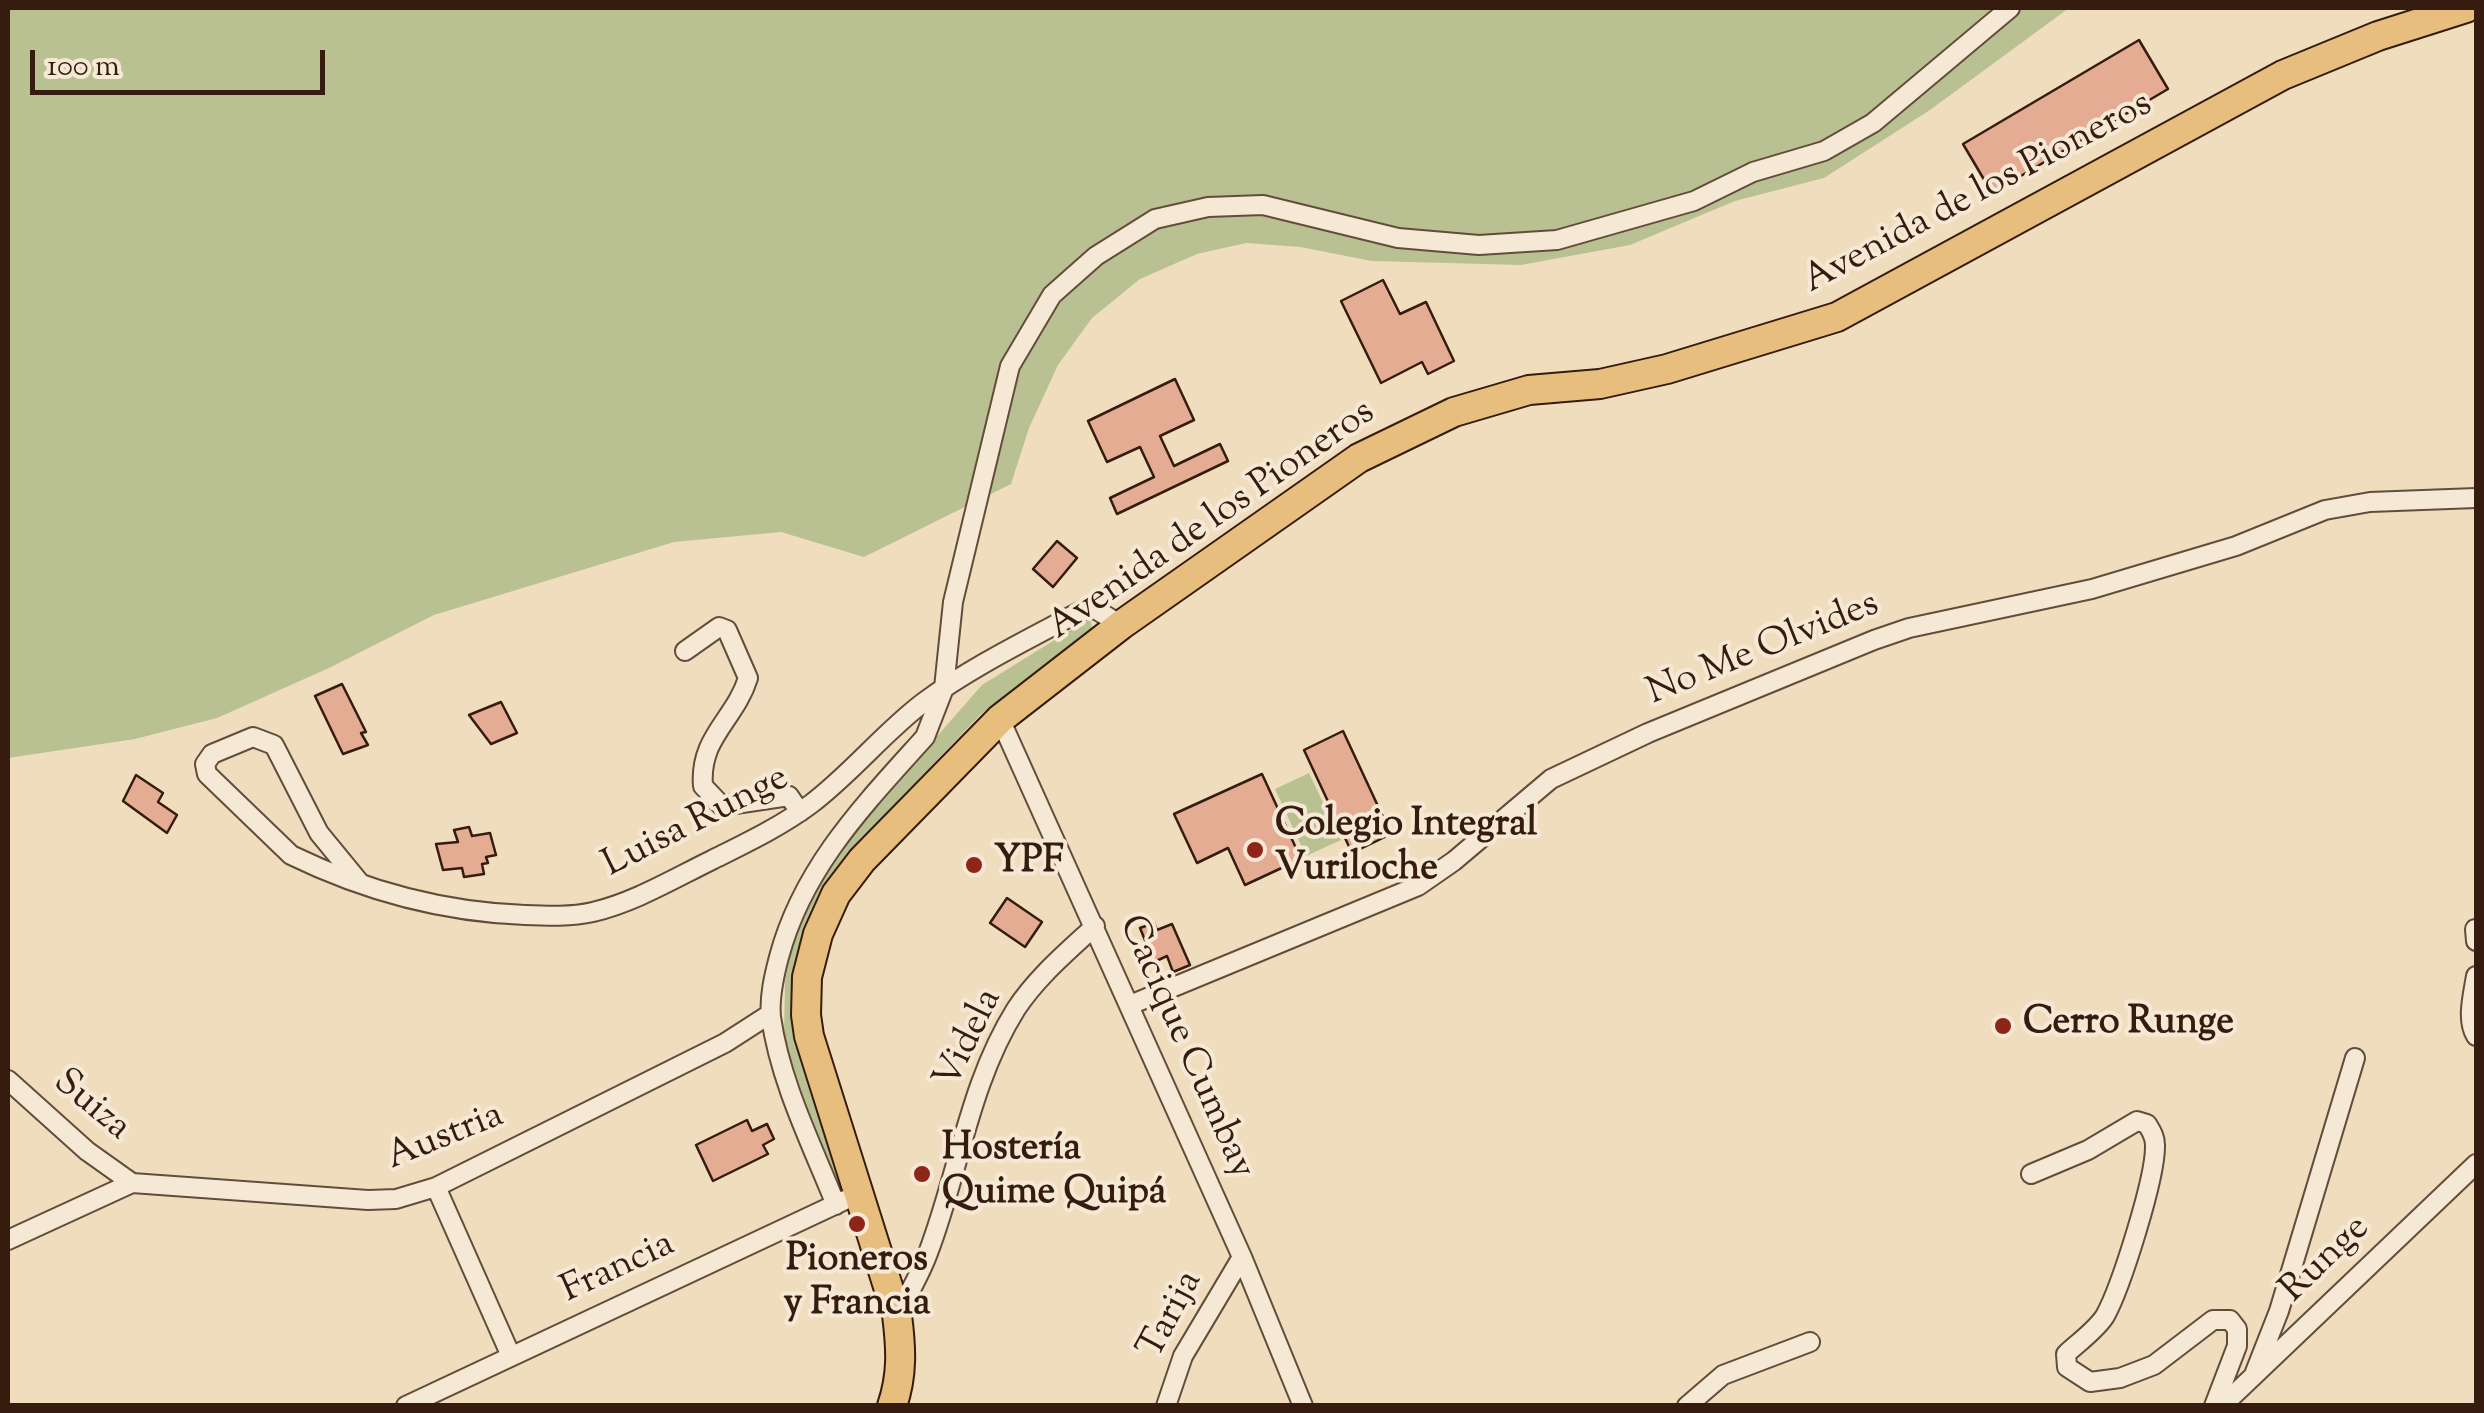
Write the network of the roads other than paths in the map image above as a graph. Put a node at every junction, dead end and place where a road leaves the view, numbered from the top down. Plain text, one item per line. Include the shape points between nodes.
1 (2010, 8) edge
2 (2466, 8) edge
3 (2476, 498) edge
4 (1121, 625) junction
5 (685, 651) dead end
6 (944, 688) junction
7 (1000, 719) junction
8 (800, 812) junction
9 (360, 884) junction
10 (1094, 926) junction
11 (2476, 976) edge
12 (1130, 1005) junction
13 (770, 1014) junction
14 (2476, 1036) edge
15 (2355, 1058) dead end
16 (8, 1080) edge
17 (2476, 1164) edge
18 (2031, 1174) dead end
19 (132, 1182) junction
20 (436, 1188) junction
21 (847, 1199) junction
22 (8, 1240) edge
23 (1242, 1257) junction
24 (897, 1315) junction
25 (1810, 1342) dead end
26 (510, 1356) junction
27 (2252, 1377) junction
28 (406, 1406) edge
29 (892, 1406) edge
30 (1166, 1406) edge
31 (1302, 1406) edge
32 (1687, 1406) edge
33 (2214, 1406) edge
34 (2222, 1406) edge

1 - 6 street via 1872,123 1824,151 1753,172 1694,200 1556,240 1479,245 1398,238 1263,206 1155,219 1096,256 1052,294 1010,366 953,602
2 - 4 main road, Avenida de los Pioneros via 2282,75 1837,318 1667,369 1530,390 1454,412 1359,458
3 - 12 street, No Me Olvides via 2325,510 2161,569 1874,640 1551,779 1418,886
4 - 6 street, Luisa Runge via 1095,609 1083,610
4 - 7 main road, Avenida de los Pioneros
5 - 8 street via 719,627 727,630 748,678 704,756 703,786 722,806 789,796
6 - 8 street, Luisa Runge
6 - 13 street via 925,737 850,821 802,893 784,936
7 - 10 street, Cacique Cumbay
7 - 21 main road, Avenida de los Pioneros via 862,860 818,934 806,1014
8 - 9 street, Luisa Runge via 635,898 592,912 461,911
9 - 9 street, Luisa Runge via 319,834 274,744 253,736 212,754 207,774 290,855
10 - 12 street, Cacique Cumbay
10 - 24 street, Videla via 1018,1006 991,1054 929,1251
11 - 14 street
12 - 23 street, Cacique Cumbay
13 - 20 street, Austria via 725,1044
13 - 21 street via 796,1105
15 - 27 street via 2280,1310
16 - 19 street, Suiza
17 - 27 street, Runge
18 - 33 street via 2136,1121 2147,1124 2155,1147 2149,1186 2113,1300 2102,1321 2066,1354 2067,1367 2090,1382 2120,1378 2154,1365 2213,1320 2230,1320 2238,1329 2237,1346
19 - 20 street, Austria via 368,1200
19 - 22 street, Austria
20 - 26 street
21 - 24 main road, Avenida de los Pioneros
21 - 26 street, Francia
23 - 30 street, Tarija via 1184,1356
23 - 31 street, Cacique Cumbay
24 - 29 main road, Avenida de los Pioneros via 902,1353
25 - 32 street via 1724,1375
26 - 28 street, Francia
27 - 34 street, Runge

